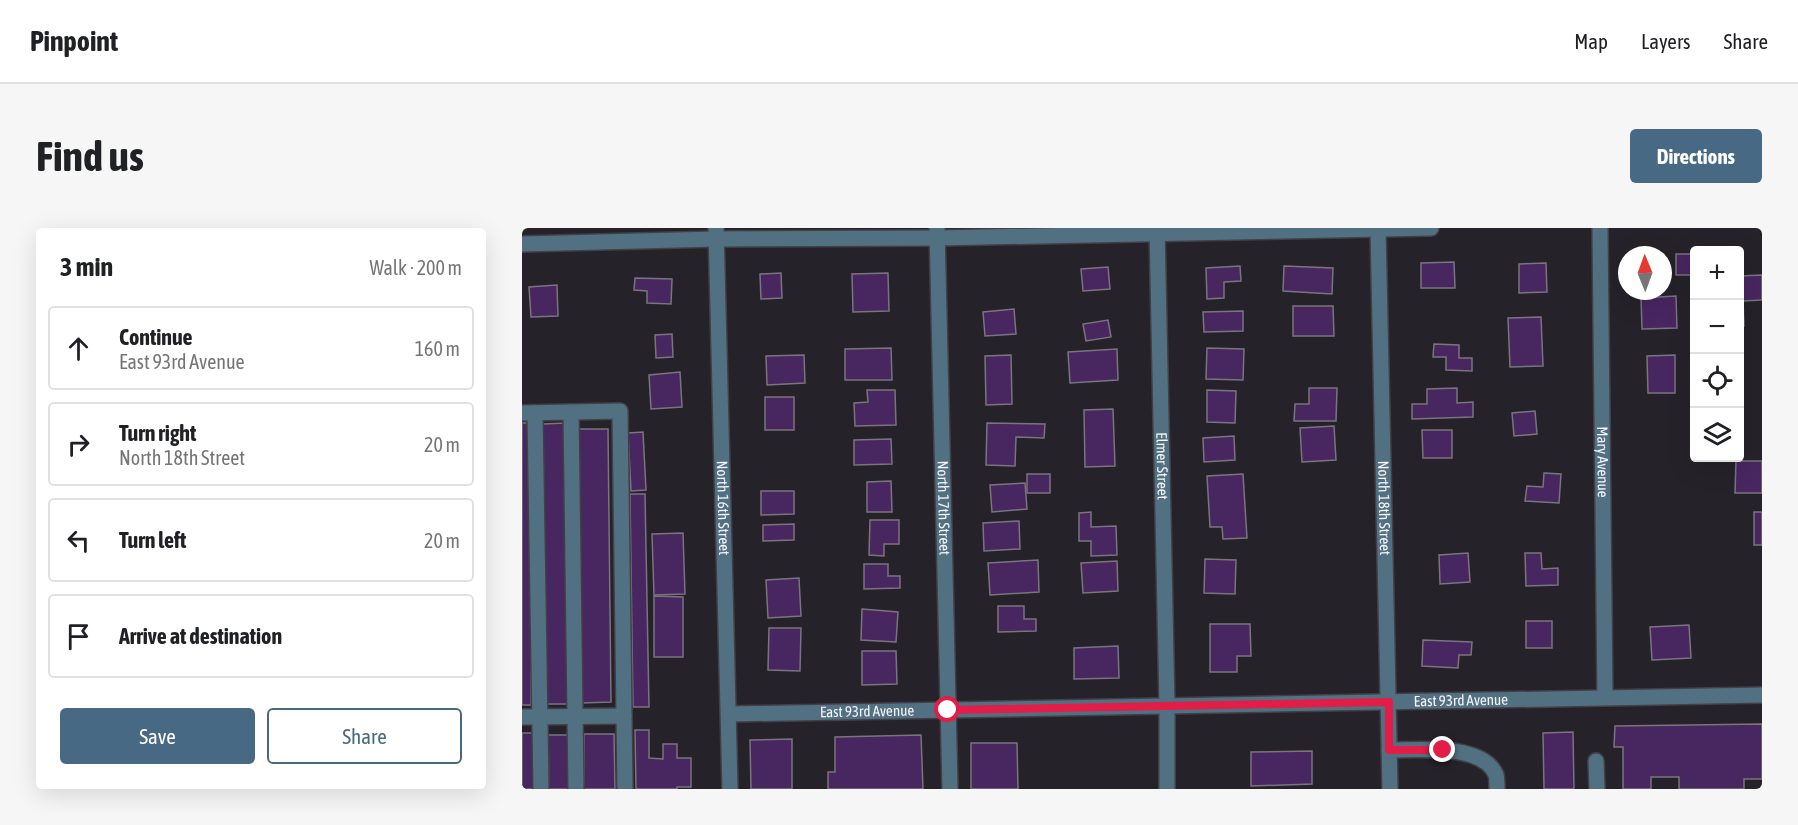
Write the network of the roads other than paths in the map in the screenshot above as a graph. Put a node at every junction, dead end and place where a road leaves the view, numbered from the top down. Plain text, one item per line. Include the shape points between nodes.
1 (1378, 228) edge
2 (1431, 228) edge
3 (1600, 228) edge
4 (1157, 230) edge
5 (716, 233) edge
6 (937, 233) edge
7 (522, 244) edge
8 (571, 412) junction
9 (528, 413) edge
10 (1762, 695) edge
11 (1605, 697) junction
12 (1389, 702) junction
13 (1167, 706) junction
14 (948, 710) junction
15 (729, 714) junction
16 (624, 716) junction
17 (522, 717) edge
18 (540, 717) junction
19 (576, 717) junction
20 (1389, 750) junction
21 (1596, 761) dead end
22 (541, 789) edge
23 (576, 789) edge
24 (625, 789) edge
25 (730, 789) edge
26 (950, 789) edge
27 (1167, 789) edge
28 (1390, 789) edge
29 (1497, 789) edge
30 (1597, 789) edge

1 - 2 street
1 - 4 street
1 - 12 street, North 18th Street
3 - 11 street, Mary Avenue
4 - 6 street
4 - 13 street, Elmer Street
5 - 6 street
5 - 7 street
5 - 15 street, North 16th Street
6 - 14 street, North 17th Street
8 - 9 street
8 - 16 street via 620,411
8 - 19 street
9 - 18 street
10 - 11 street, East 93rd Avenue
11 - 12 street, East 93rd Avenue
12 - 13 street, East 93rd Avenue
12 - 20 street, North 18th Street
13 - 14 street, East 93rd Avenue
13 - 27 street, Elmer Street
14 - 15 street, East 93rd Avenue
14 - 26 street, North 17th Street
15 - 25 street, North 16th Street
16 - 19 street
16 - 24 street
17 - 18 street
18 - 19 street
18 - 22 street
19 - 23 street
20 - 28 street, North 18th Street
20 - 29 street via 1443,750 1485,760 1496,775
21 - 30 street

